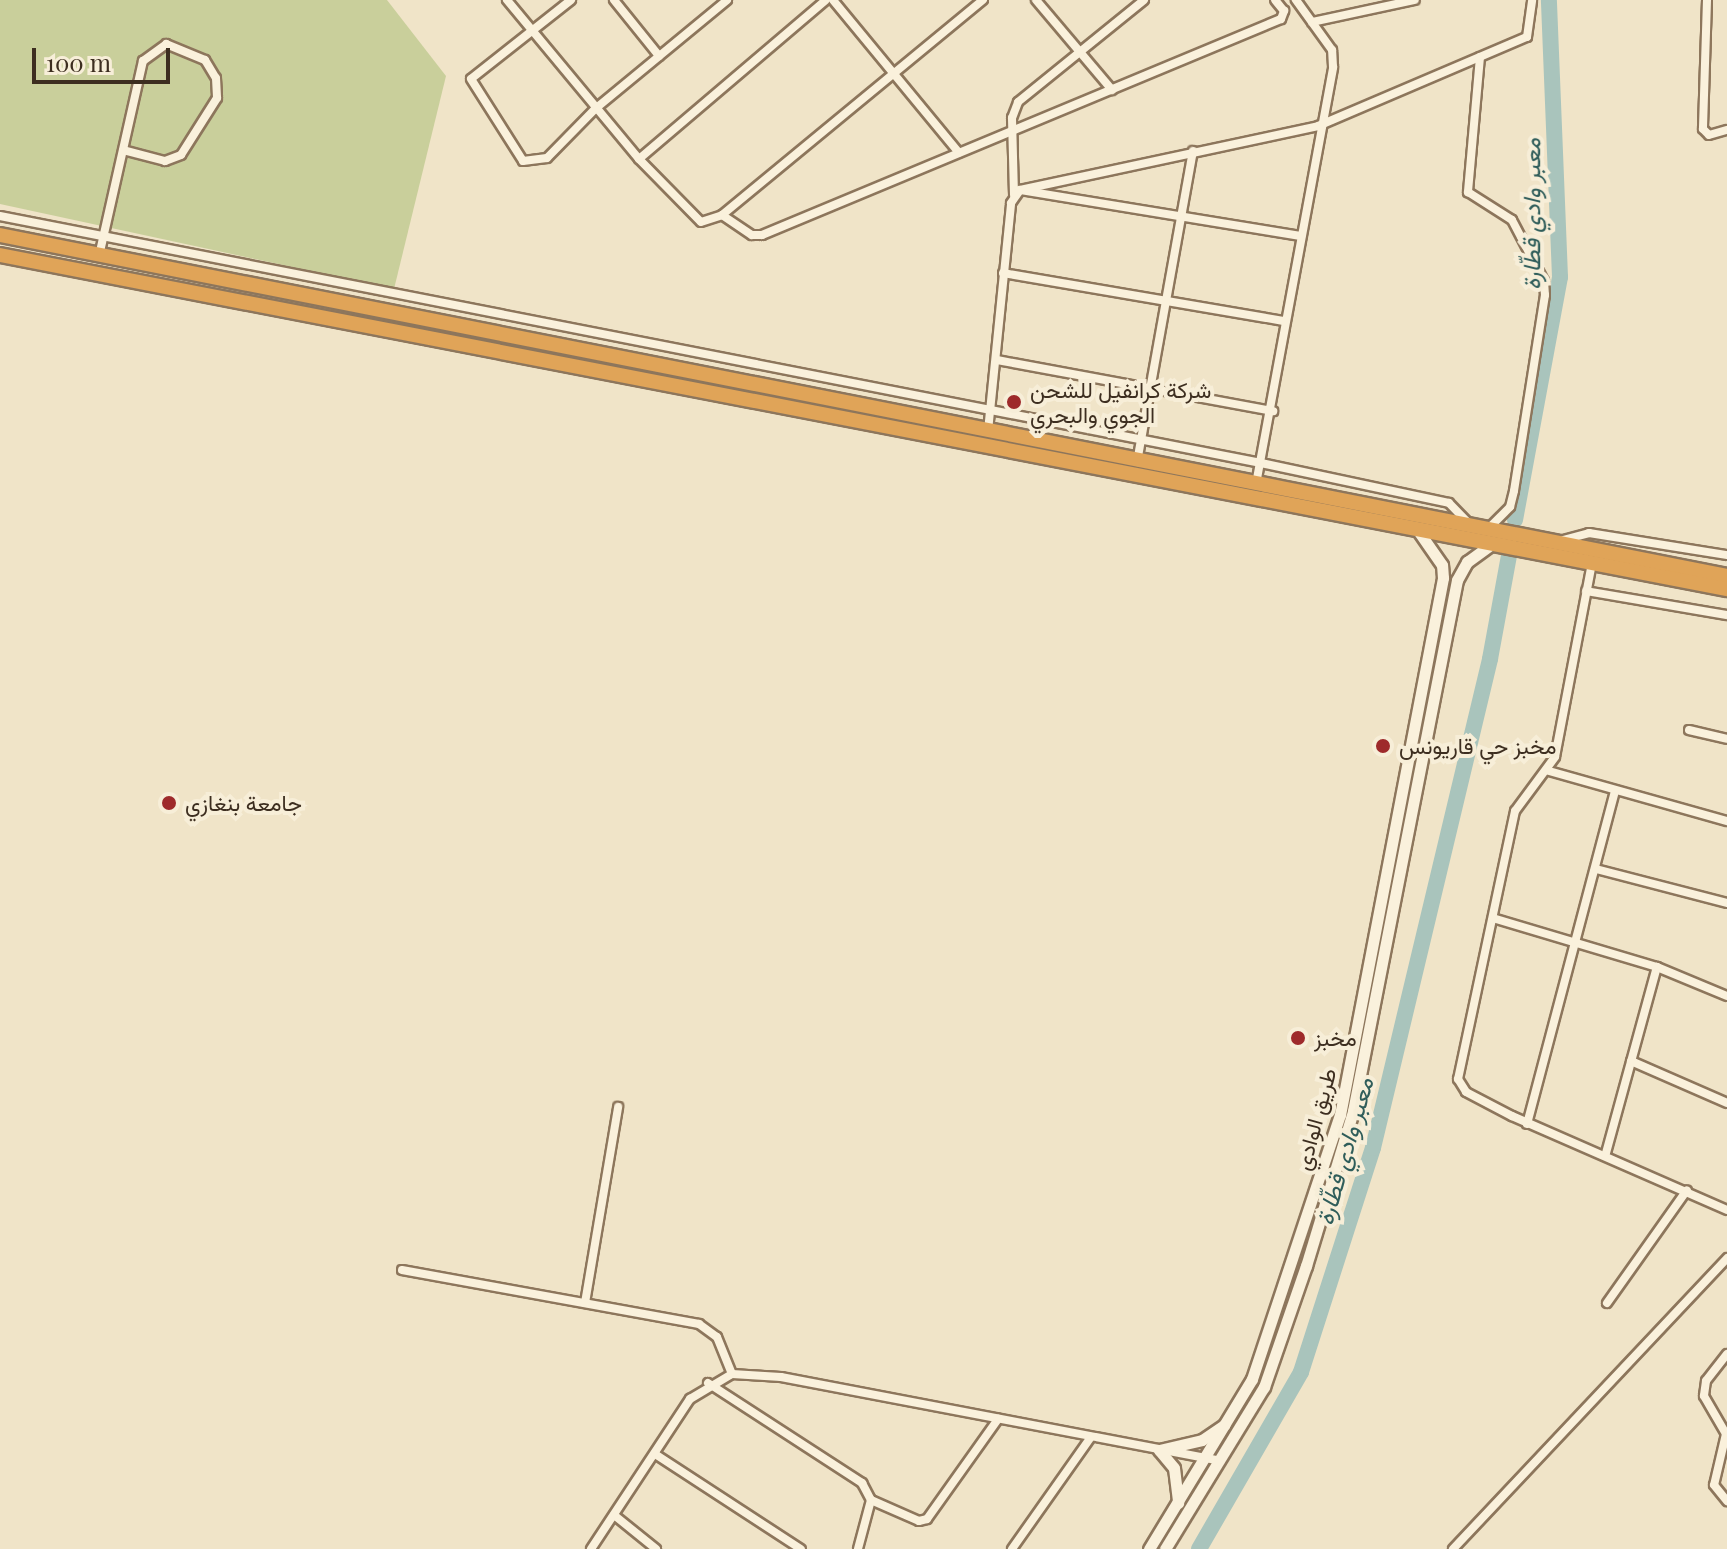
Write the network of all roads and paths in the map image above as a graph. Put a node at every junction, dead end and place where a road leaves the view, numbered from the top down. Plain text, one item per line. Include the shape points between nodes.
1 (507, 0) edge
2 (571, 0) edge
3 (614, 0) edge
4 (826, 0) edge
5 (833, 0) edge
6 (983, 0) edge
7 (1036, 0) edge
8 (1144, 0) edge
9 (1275, 0) edge
10 (1296, 0) edge
11 (1415, 0) edge
12 (1532, 0) edge
13 (1707, 0) edge
14 (724, 1) edge
15 (1312, 22) junction
16 (531, 31) junction
17 (1080, 52) junction
18 (659, 56) junction
19 (1480, 57) junction
20 (892, 71) junction
21 (1112, 90) junction
22 (595, 109) junction
23 (1323, 124) junction
24 (1727, 130) edge
25 (1012, 131) junction
26 (123, 150) junction
27 (1193, 151) junction
28 (959, 153) junction
29 (639, 159) junction
30 (1017, 192) junction
31 (1183, 214) junction
32 (722, 215) junction
33 (0, 216) edge
34 (0, 235) edge
35 (1301, 236) junction
36 (105, 237) junction
37 (0, 255) edge
38 (99, 256) junction
39 (1003, 273) junction
40 (1168, 298) junction
41 (1285, 321) junction
42 (719, 358) junction
43 (997, 360) junction
44 (715, 378) junction
45 (1152, 387) junction
46 (990, 411) junction
47 (1273, 411) junction
48 (988, 433) junction
49 (1141, 439) junction
50 (1137, 463) junction
51 (1261, 463) junction
52 (1256, 487) junction
53 (1420, 497) junction
54 (1416, 516) junction
55 (1471, 528) junction
56 (1419, 532) junction
57 (1490, 537) junction
58 (1548, 543) junction
59 (1713, 553) junction
60 (1727, 555) edge
61 (1592, 563) junction
62 (1711, 573) junction
63 (1727, 576) edge
64 (1443, 578) junction
65 (1457, 580) junction
66 (1727, 589) edge
67 (1586, 591) junction
68 (1727, 615) edge
69 (1689, 730) dead end
70 (1727, 739) edge
71 (1549, 771) junction
72 (1615, 790) junction
73 (1727, 821) edge
74 (1393, 842) junction
75 (1406, 846) junction
76 (1596, 869) junction
77 (1727, 903) edge
78 (1496, 919) junction
79 (1576, 943) junction
80 (1379, 946) junction
81 (1657, 967) junction
82 (1725, 992) edge
83 (1631, 1061) junction
84 (1352, 1086) junction
85 (1727, 1103) edge
86 (618, 1107) dead end
87 (1527, 1124) junction
88 (1606, 1153) junction
89 (1687, 1190) junction
90 (1727, 1210) edge
91 (1727, 1258) edge
92 (402, 1270) dead end
93 (585, 1303) junction
94 (1607, 1303) dead end
95 (1727, 1354) edge
96 (732, 1374) junction
97 (708, 1383) junction
98 (1232, 1416) junction
99 (998, 1419) junction
100 (1091, 1437) junction
101 (1159, 1450) junction
102 (655, 1454) junction
103 (1207, 1459) junction
104 (1220, 1461) junction
105 (871, 1500) junction
106 (1727, 1501) edge
107 (1178, 1505) junction
108 (614, 1515) junction
109 (591, 1549) edge
110 (656, 1549) edge
111 (801, 1549) edge
112 (858, 1549) edge
113 (1012, 1549) edge
114 (1149, 1549) edge
115 (1165, 1549) edge
116 (1453, 1549) edge

1 - 16 street
2 - 16 street
3 - 18 street
4 - 29 street
5 - 20 street
6 - 20 street
7 - 17 street
8 - 17 street
9 - 21 street via 1284,11 1281,19
10 - 15 street
11 - 15 street
12 - 19 street via 1527,37
13 - 24 street via 1703,129 1709,135
14 - 18 street
15 - 23 street via 1333,58
16 - 22 street
16 - 22 street via 471,79 523,161 547,158
17 - 21 street
17 - 25 street via 1018,102
18 - 22 street
19 - 23 street
19 - 57 street via 1468,192 1512,220 1544,281 1545,295 1514,491
20 - 28 street
20 - 32 street
21 - 25 street
22 - 29 street
23 - 27 street
23 - 35 street
25 - 28 street
25 - 30 street
26 - 26 street via 146,56 172,44 205,60 216,78 217,98 181,155 165,161
26 - 36 street
27 - 30 street
27 - 31 street
28 - 32 street via 762,235 752,235
29 - 32 street via 701,222
30 - 31 street
30 - 39 street
31 - 35 street
31 - 40 street
33 - 36 street
34 - 38 highway
35 - 41 street
36 - 38 street
36 - 42 street
37 - 56 highway
38 - 44 highway
39 - 40 street
39 - 43 street
40 - 41 street
40 - 45 street
41 - 47 street
42 - 44 street
42 - 46 street
43 - 45 street
43 - 46 street
44 - 48 highway
45 - 47 street
45 - 49 street
46 - 48 street
46 - 49 street
47 - 51 street
48 - 50 highway
49 - 50 street
49 - 51 street
50 - 52 highway
51 - 52 street
51 - 53 street
52 - 54 highway
53 - 54 street
53 - 55 street via 1457,507
54 - 55 highway
55 - 57 highway
56 - 57 highway
56 - 64 main road via 1442,565
57 - 58 highway
57 - 61 highway
57 - 65 main road
58 - 59 street via 1589,533
58 - 62 highway
59 - 60 street
59 - 62 street
61 - 66 highway
61 - 67 street
62 - 63 highway
64 - 65 main road
64 - 74 main road, طريق الوادي
65 - 75 main road, طريق الوادي
67 - 68 street
67 - 71 street
69 - 70 street
71 - 72 street
71 - 78 street via 1515,811
72 - 73 street
72 - 76 street
74 - 75 main road
74 - 80 main road, طريق الوادي
75 - 80 main road, طريق الوادي
76 - 77 street
76 - 79 street
78 - 79 street
78 - 87 street via 1458,1079 1466,1092
79 - 81 street
79 - 87 street
80 - 84 main road, طريق الوادي
81 - 82 street
81 - 83 street
83 - 85 street
83 - 88 street
84 - 98 main road, طريق الوادي via 1265,1348
84 - 104 main road, طريق الوادي via 1279,1350
86 - 93 street
87 - 88 street
88 - 89 street
89 - 90 street
89 - 94 street
91 - 116 street
92 - 93 street
93 - 96 street via 709,1328
95 - 106 street via 1704,1388 1707,1406 1726,1434 1714,1485
96 - 97 street
96 - 99 street via 781,1377
97 - 102 street via 690,1399
97 - 105 street via 862,1483
98 - 101 main road via 1202,1440
98 - 103 main road, طريق الوادي
99 - 100 street
99 - 105 street via 927,1519 919,1521
100 - 101 street
100 - 113 street
101 - 103 street
101 - 107 main road via 1174,1468
102 - 108 street
102 - 111 street
103 - 104 street
103 - 107 main road, طريق الوادي
104 - 115 main road, طريق الوادي
105 - 112 street
107 - 114 main road, طريق الوادي
108 - 109 street
108 - 110 street

